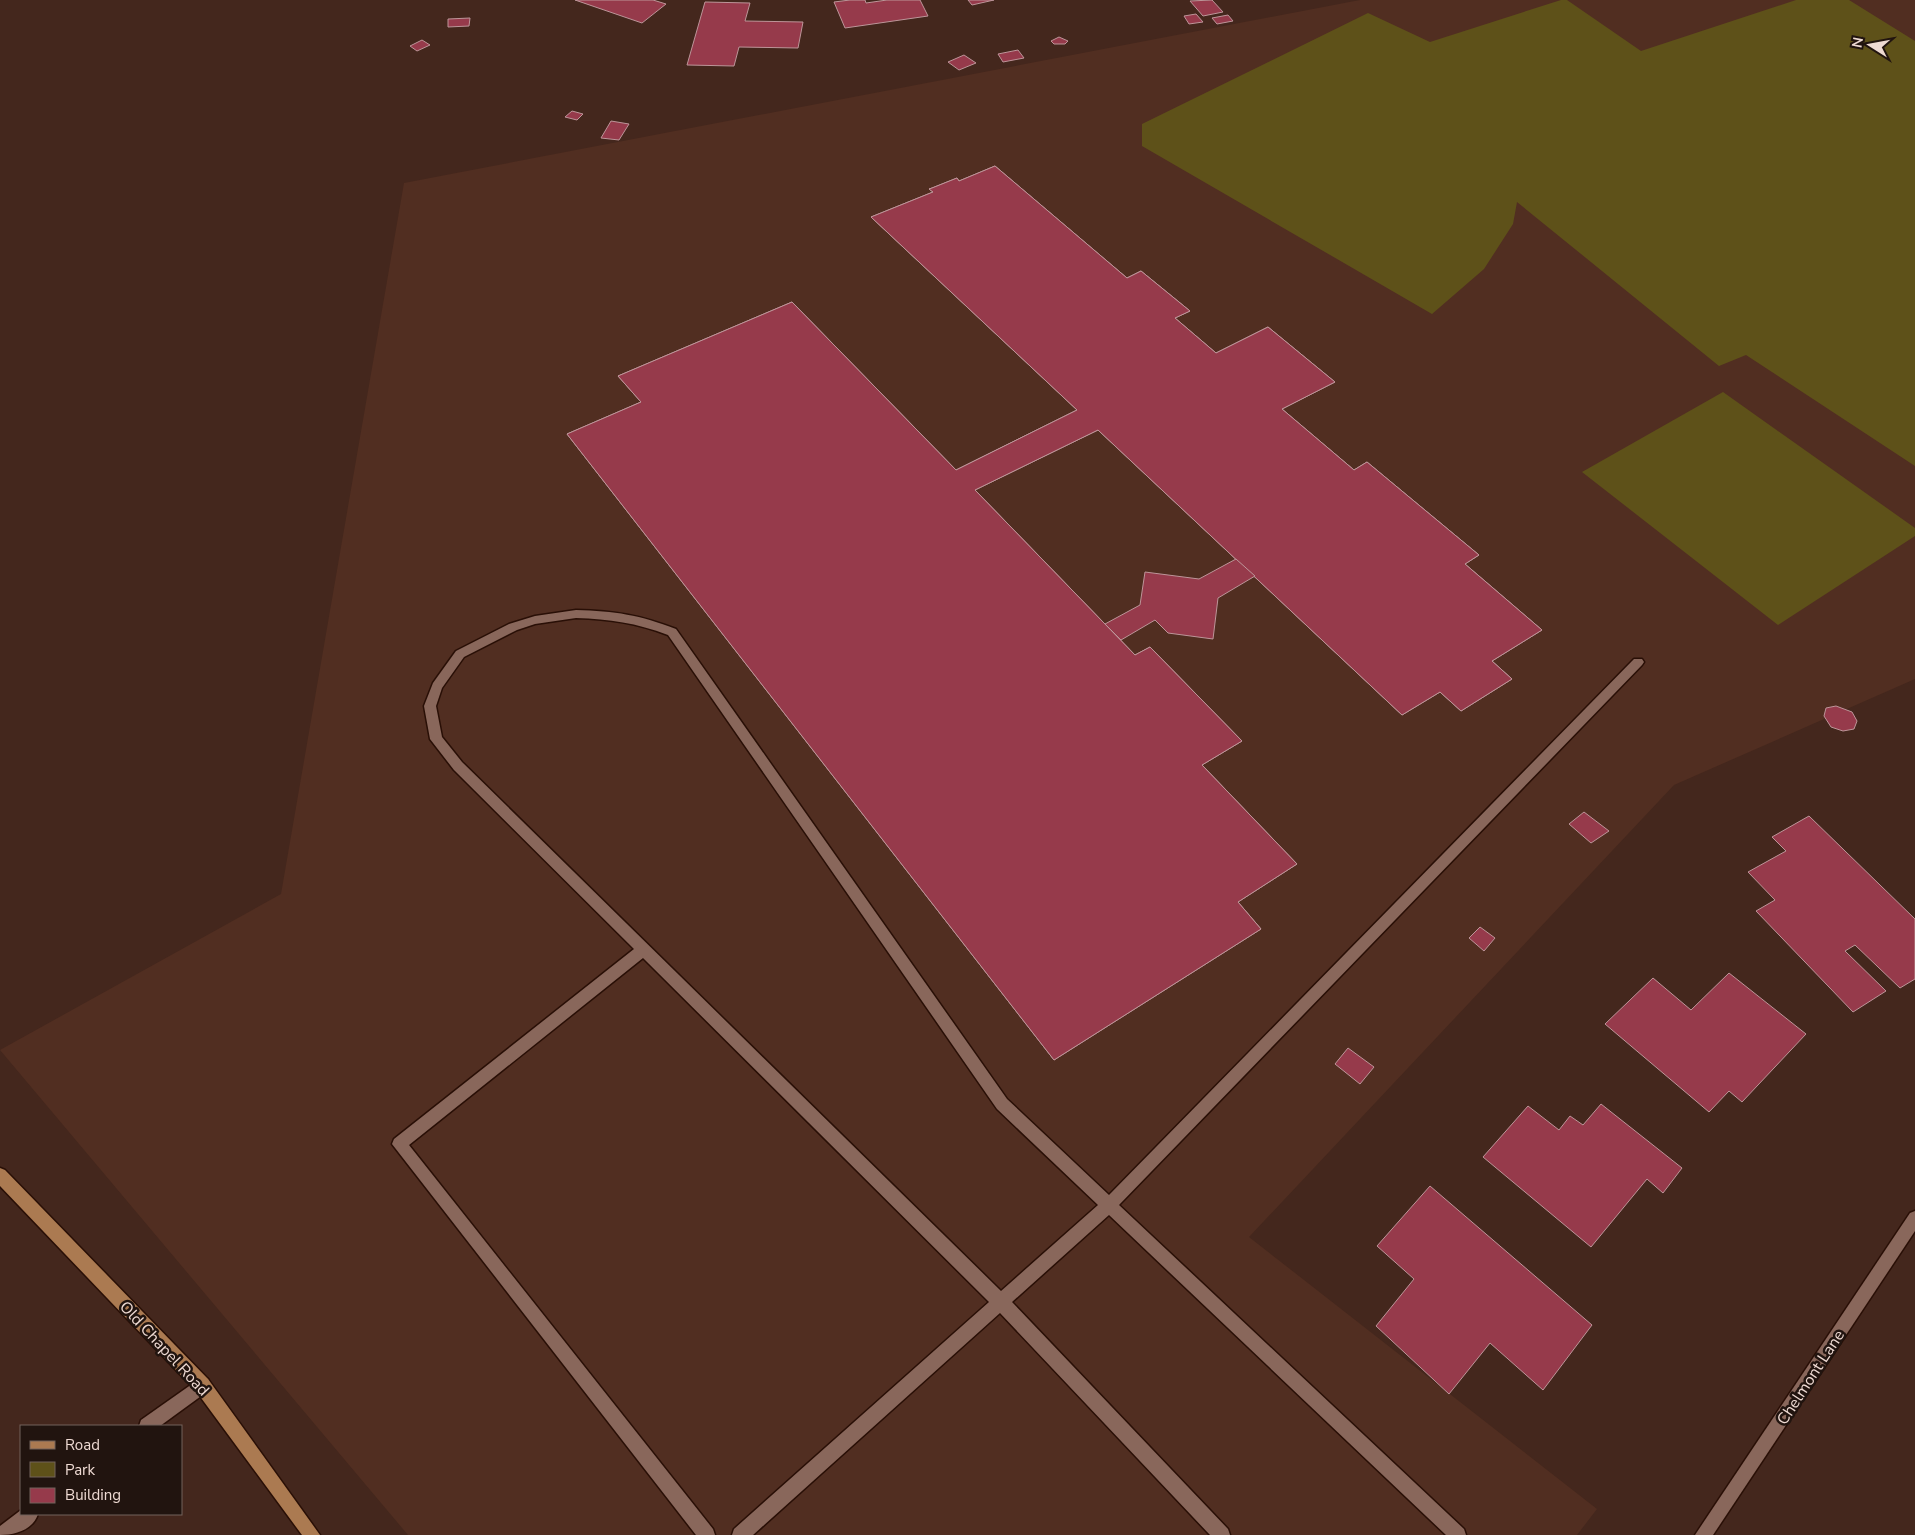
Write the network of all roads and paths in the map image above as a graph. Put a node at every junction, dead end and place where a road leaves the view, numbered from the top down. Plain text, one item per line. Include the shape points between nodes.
1 (1638, 662) dead end
2 (642, 951) junction
3 (0, 1175) edge
4 (1108, 1206) junction
5 (1915, 1218) edge
6 (1001, 1302) junction
7 (202, 1385) junction
8 (148, 1425) edge
9 (29, 1515) edge
10 (2, 1535) edge
11 (312, 1535) edge
12 (707, 1535) edge
13 (740, 1535) edge
14 (1222, 1535) edge
15 (1458, 1535) edge
16 (1703, 1535) edge

1 - 4 street
2 - 4 street via 458,766 436,739 430,706 437,686 460,654 513,626 576,614 608,615 642,621 672,632 1002,1104
2 - 6 street
2 - 12 street via 399,1144
3 - 7 street, Old Chapel Road
4 - 6 street
4 - 15 street
5 - 16 street, Chelmont Lane
6 - 13 street
6 - 14 street
7 - 8 street
7 - 11 street, Old Chapel Road
9 - 10 street

